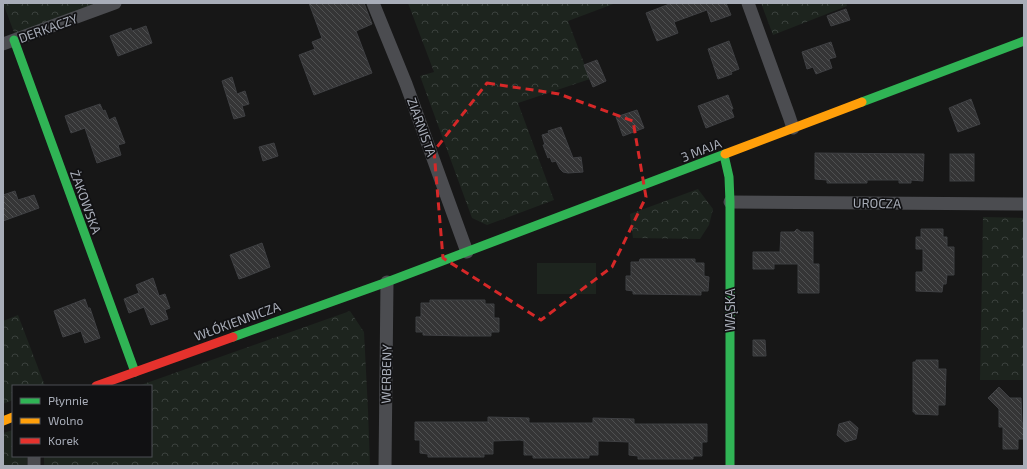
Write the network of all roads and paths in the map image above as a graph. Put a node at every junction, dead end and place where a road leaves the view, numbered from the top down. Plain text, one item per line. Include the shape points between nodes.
1 (115, 3) edge
2 (373, 3) edge
3 (748, 3) edge
4 (1024, 41) edge
5 (8, 42) edge
6 (793, 128) junction
7 (724, 155) junction
8 (730, 202) junction
9 (1024, 204) edge
10 (467, 252) junction
11 (387, 282) junction
12 (135, 372) junction
13 (99, 385) edge
14 (385, 466) edge
15 (730, 466) edge

1 - 5 street, DERKACZY
2 - 10 street, ZIARNISTA via 406,84
3 - 6 street
4 - 6 street, 3 MAJA
5 - 12 street, ŻAKOWSKA
6 - 7 street, 3 MAJA
7 - 8 street, WĄSKA via 729,177
7 - 10 street, 3 MAJA
8 - 9 street, UROCZA
8 - 15 street, WĄSKA
10 - 11 street, 3 MAJA
11 - 12 street, WŁÓKIENNICZA
11 - 14 street, WERBENY
12 - 13 street, WŁÓKIENNICZA

